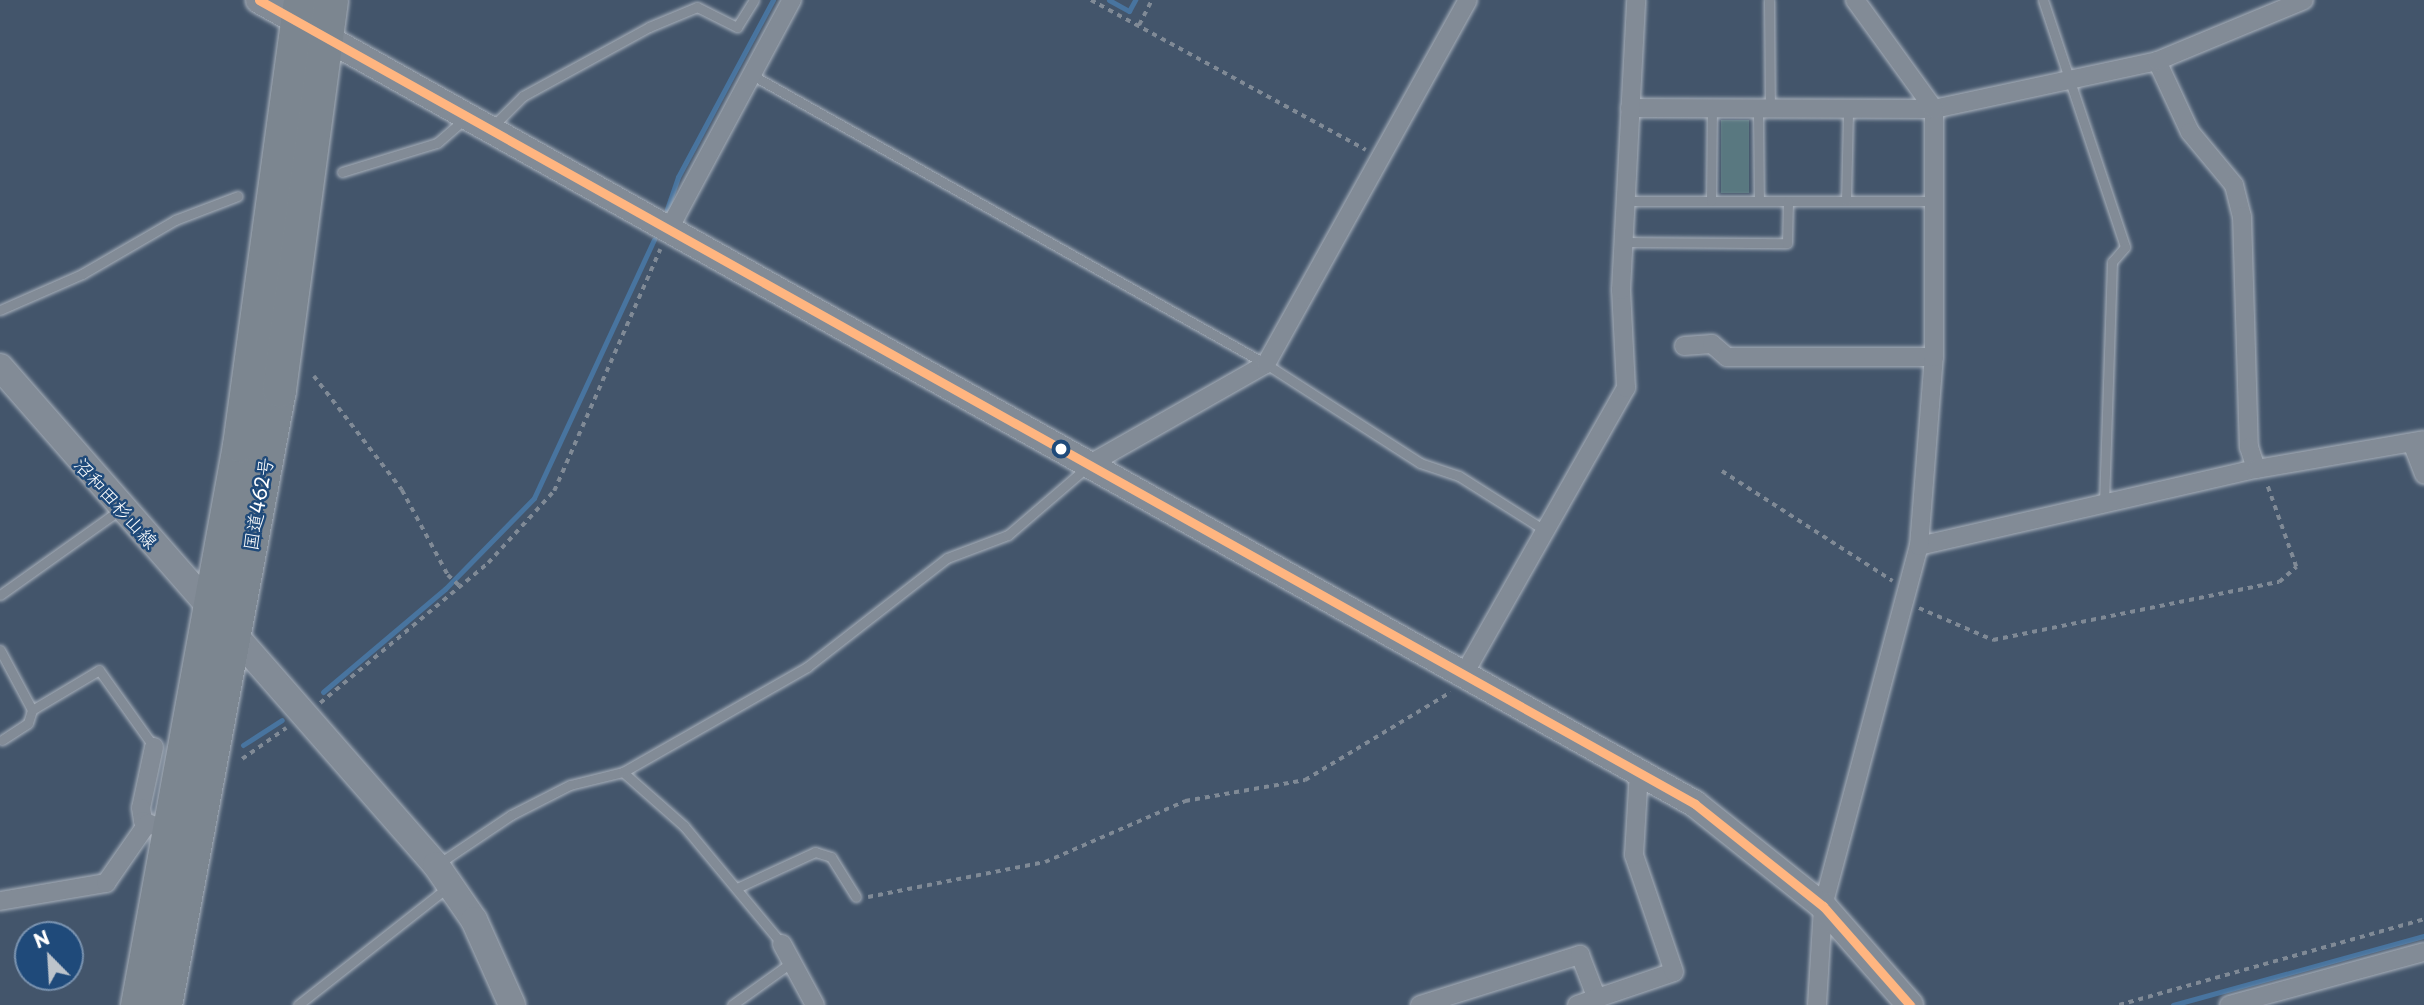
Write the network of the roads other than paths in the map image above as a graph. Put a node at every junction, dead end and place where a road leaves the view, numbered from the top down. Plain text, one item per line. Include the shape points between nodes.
1 (259, 0) edge
2 (331, 0) edge
3 (754, 0) edge
4 (792, 0) edge
5 (1468, 0) edge
6 (1636, 0) edge
7 (1769, 0) edge
8 (1854, 0) edge
9 (2043, 0) edge
10 (2304, 0) edge
11 (299, 10) edge
12 (328, 36) junction
13 (2157, 61) junction
14 (752, 75) junction
15 (2068, 77) junction
16 (1630, 108) junction
17 (1934, 109) junction
18 (1712, 110) junction
19 (1764, 111) junction
20 (1848, 111) junction
21 (481, 121) junction
22 (342, 172) dead end
23 (238, 196) dead end
24 (1628, 201) junction
25 (1711, 201) junction
26 (1759, 201) junction
27 (1788, 201) junction
28 (1846, 201) junction
29 (1935, 201) junction
30 (669, 229) junction
31 (1623, 242) junction
32 (0, 310) edge
33 (1684, 346) dead end
34 (1934, 357) junction
35 (1266, 364) junction
36 (0, 367) edge
37 (2418, 441) edge
38 (1090, 464) junction
39 (2259, 468) junction
40 (2424, 475) edge
41 (2104, 503) junction
42 (121, 509) junction
43 (1546, 531) junction
44 (1919, 546) junction
45 (0, 595) edge
46 (209, 604) junction
47 (236, 635) junction
48 (0, 650) edge
49 (1464, 674) junction
50 (32, 710) junction
51 (2, 740) dead end
52 (154, 747) joint
53 (623, 772) junction
54 (1639, 772) junction
55 (158, 827) junction
56 (443, 875) junction
57 (739, 887) junction
58 (856, 897) road end
59 (0, 901) edge
60 (1824, 906) junction
61 (782, 944) joint
62 (2424, 952) edge
63 (793, 961) junction
64 (1597, 999) junction
65 (138, 1005) edge
66 (165, 1005) edge
67 (298, 1005) edge
68 (512, 1005) edge
69 (732, 1005) edge
70 (815, 1005) edge
71 (1420, 1005) edge
72 (1577, 1005) edge
73 (1817, 1005) edge
74 (1910, 1005) edge
75 (2229, 1005) edge

1 - 11 street
2 - 12 highway, 国道462号
3 - 21 lane via 737,27 697,7 659,23
4 - 14 street
5 - 35 street
6 - 16 street
7 - 19 lane
8 - 17 street
9 - 15 lane
10 - 13 street
11 - 12 street
11 - 46 highway, 国道462号 via 241,432
12 - 21 street
12 - 47 highway, 国道462号 via 279,390
13 - 15 street
13 - 39 street via 2190,132 2234,185 2242,216 2249,447
14 - 30 street
14 - 35 lane
15 - 17 street
15 - 41 lane via 2125,247 2112,262
16 - 18 street
16 - 24 street
17 - 20 street
17 - 29 street
18 - 19 street
18 - 25 lane
19 - 20 street
19 - 26 lane
20 - 28 lane
21 - 22 lane via 437,143
21 - 30 street
23 - 32 lane via 175,220 82,274
24 - 25 lane
24 - 31 street
25 - 26 lane
26 - 27 lane
27 - 28 lane
27 - 31 lane via 1787,243
28 - 29 lane
29 - 34 street
30 - 38 street
31 - 43 street via 1626,388
33 - 34 street via 1712,344 1727,357
34 - 44 street
35 - 38 street
35 - 43 lane via 1420,463 1459,476
36 - 42 street, 沼和田杉山線
37 - 39 street
37 - 40 street
38 - 49 street
38 - 53 lane via 1007,535 947,558 807,667
39 - 41 street
41 - 44 street
42 - 45 lane
42 - 46 street, 沼和田杉山線
43 - 49 street
44 - 60 street
46 - 47 street, 沼和田杉山線
46 - 55 highway, 国道462号
47 - 56 street, 沼和田杉山線
47 - 66 highway, 国道462号
48 - 50 lane
49 - 54 street
50 - 51 lane via 28,723
50 - 52 lane via 99,670
52 - 55 street via 141,808
53 - 56 lane via 570,785
53 - 57 lane via 663,804
54 - 60 street via 1714,818
54 - 64 street via 1634,855 1674,971
55 - 59 street via 106,883
55 - 65 highway, 国道462号
56 - 67 lane
56 - 68 street, 沼和田杉山線
57 - 58 lane via 815,852 831,856
57 - 61 lane
60 - 73 street
60 - 74 street
61 - 63 street
62 - 75 street
63 - 69 lane
63 - 70 street
64 - 71 street via 1580,955
64 - 72 street

